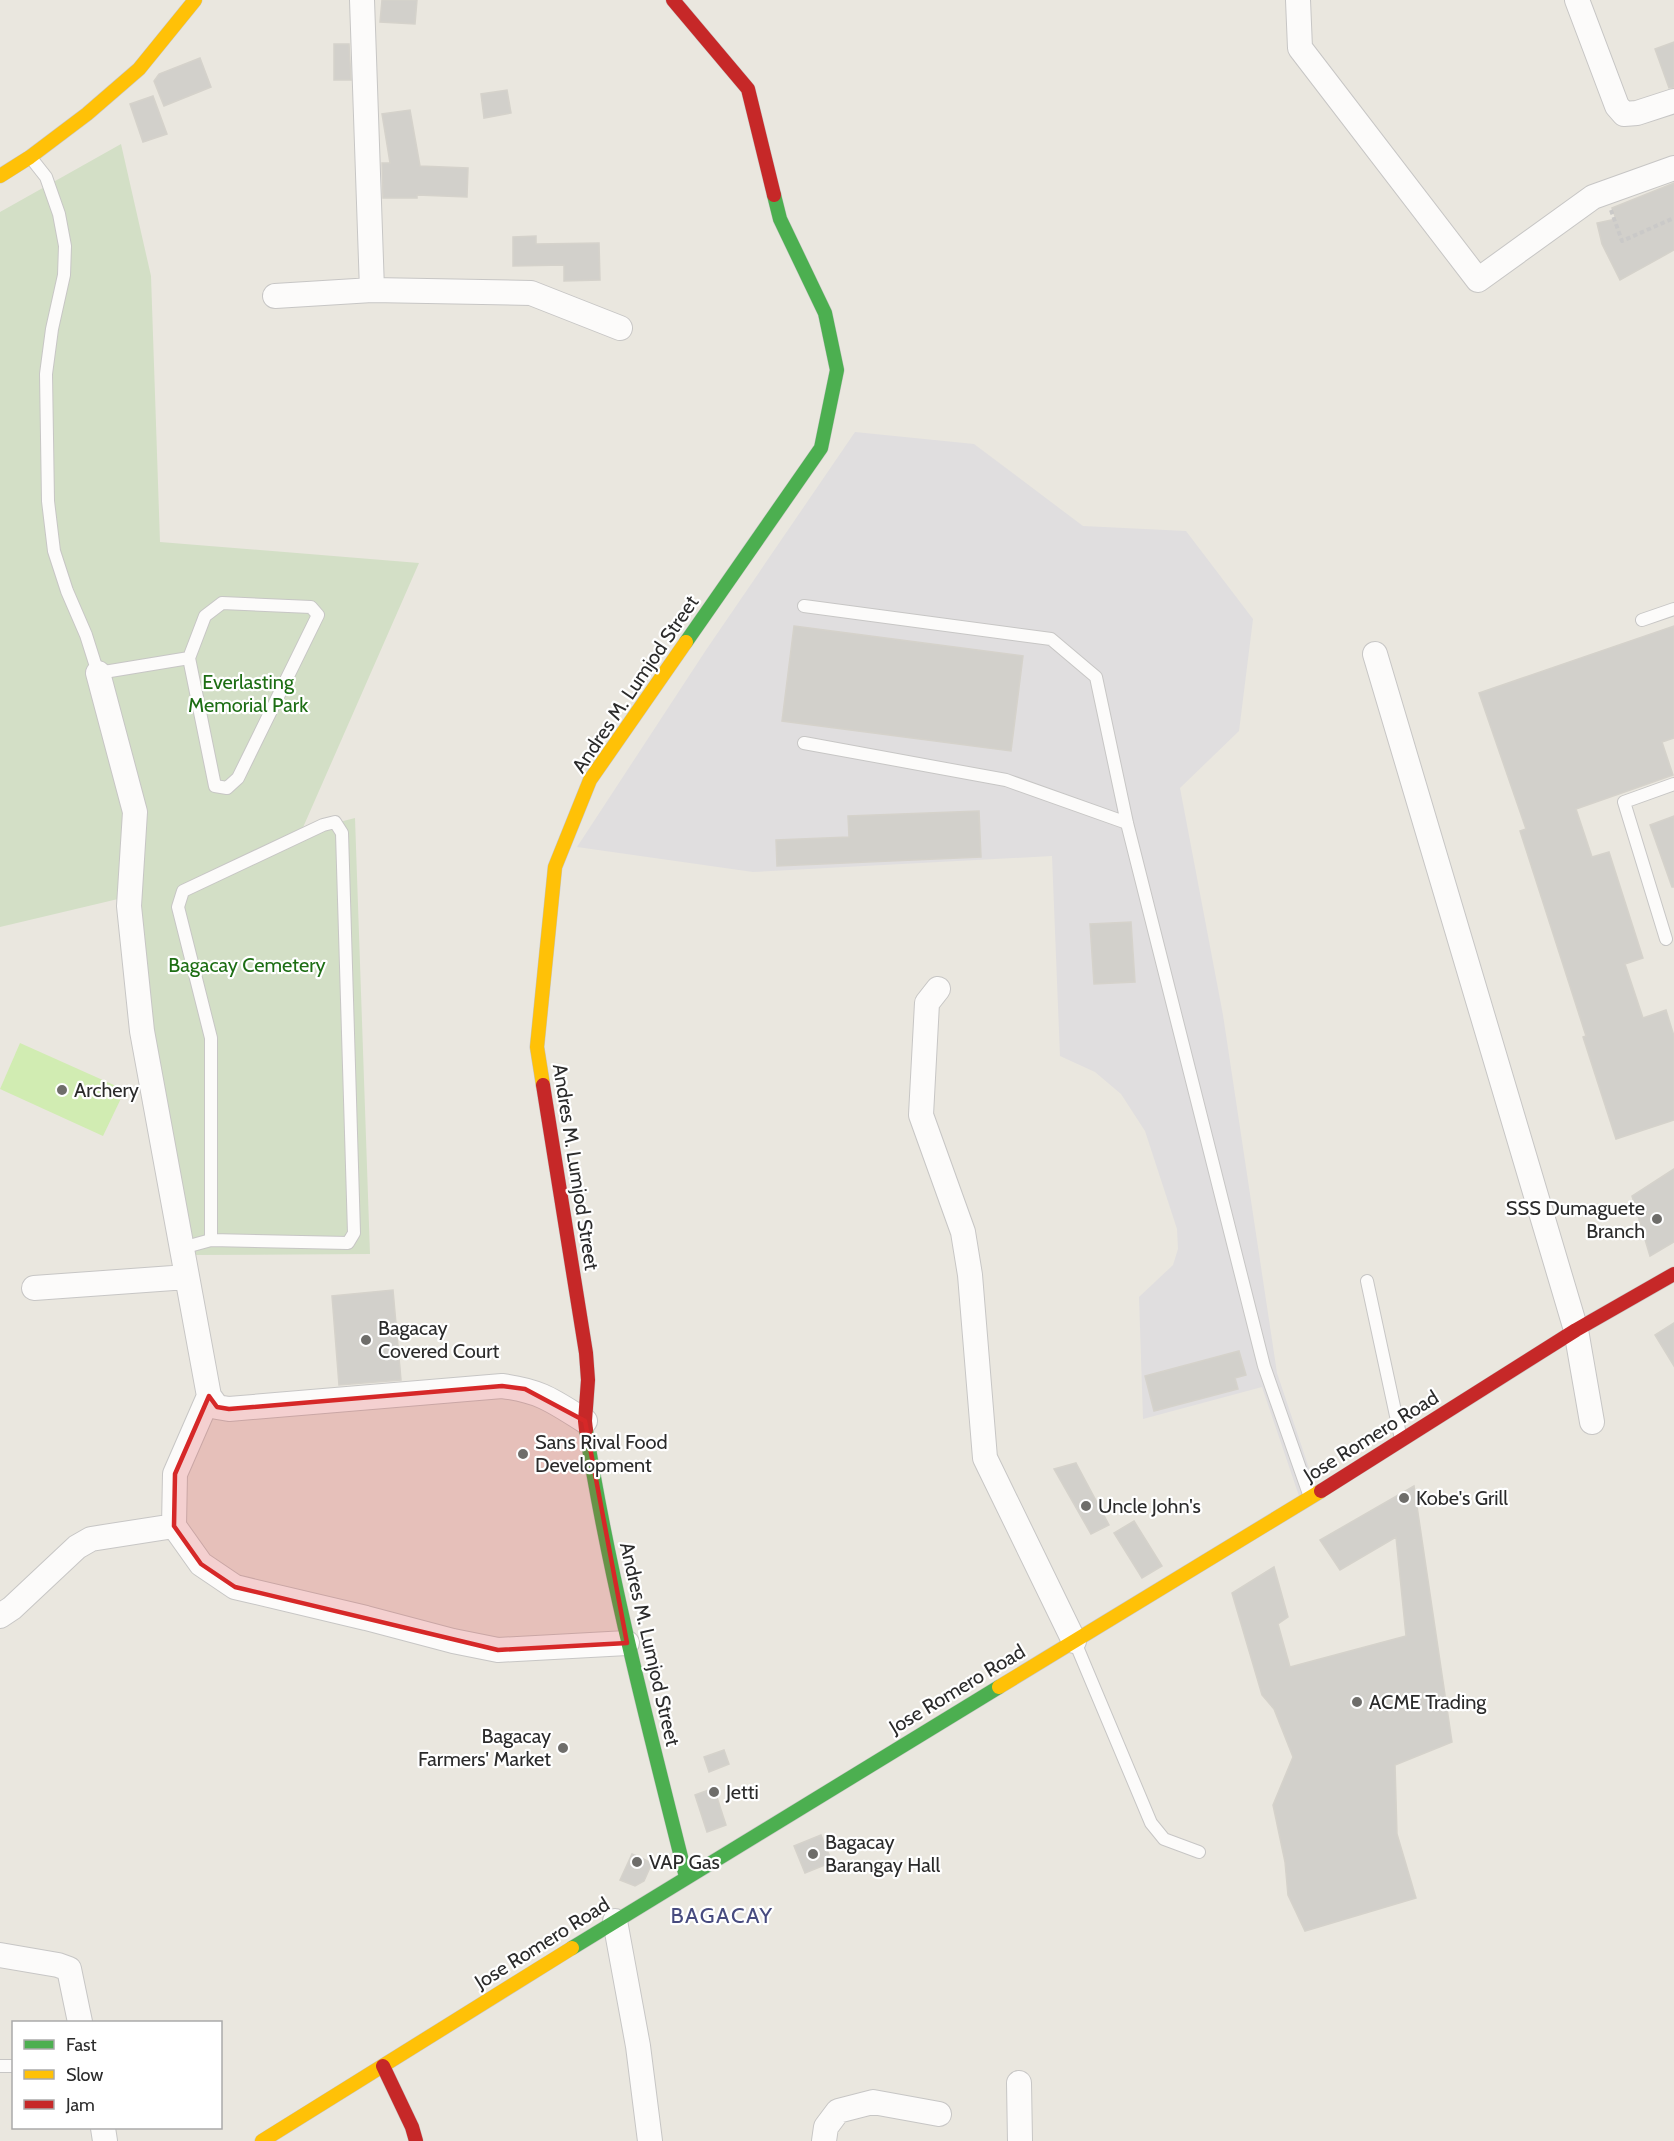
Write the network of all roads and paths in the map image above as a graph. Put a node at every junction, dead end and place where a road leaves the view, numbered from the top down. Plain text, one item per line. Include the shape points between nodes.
1 (195, 0) edge
2 (362, 0) edge
3 (672, 0) edge
4 (1298, 0) edge
5 (1577, 0) edge
6 (1674, 101) edge
7 (30, 158) junction
8 (1674, 168) edge
9 (0, 176) edge
10 (1605, 193) junction
11 (1674, 218) edge
12 (372, 290) junction
13 (275, 296) dead end
14 (620, 328) dead end
15 (804, 606) dead end
16 (1674, 609) edge
17 (1642, 620) dead end
18 (1375, 654) dead end
19 (189, 658) junction
20 (98, 673) junction
21 (804, 743) dead end
22 (1674, 784) edge
23 (1127, 823) junction
24 (1666, 939) dead end
25 (938, 989) dead end
26 (211, 1240) junction
27 (182, 1248) junction
28 (1674, 1274) edge
29 (187, 1277) junction
30 (1367, 1281) dead end
31 (34, 1288) dead end
32 (1576, 1330) junction
33 (208, 1396) junction
34 (585, 1421) junction
35 (1592, 1422) dead end
36 (1402, 1440) junction
37 (1310, 1498) junction
38 (174, 1526) junction
39 (0, 1616) edge
40 (1074, 1641) junction
41 (627, 1643) junction
42 (1198, 1852) dead end
43 (686, 1877) junction
44 (615, 1921) junction
45 (0, 1955) edge
46 (80, 2021) edge
47 (383, 2066) junction
48 (1019, 2083) dead end
49 (939, 2114) dead end
50 (262, 2141) edge
51 (416, 2141) edge
52 (650, 2141) edge
53 (824, 2141) edge
54 (1020, 2141) edge

1 - 7 main road via 139,69
2 - 12 street
3 - 34 main road, Andres M. Lumjod Street via 748,89 780,219 825,313 837,370 821,448 590,780 555,867 537,1047 586,1353
4 - 10 street via 1300,48 1478,280 1593,197
5 - 6 street via 1617,106 1624,114
7 - 9 main road
7 - 20 lane via 46,177 65,246 64,275 46,374 48,501 54,552
8 - 10 street
10 - 11 path via 1623,241
12 - 13 street
12 - 14 street via 531,293
15 - 23 lane via 1051,639 1096,677
16 - 17 lane
18 - 32 street
19 - 19 lane via 215,786 227,788 238,778 318,615 312,607 222,603 205,616
19 - 20 lane
20 - 27 street via 135,812 129,906 142,1031
21 - 23 lane via 1006,780
22 - 24 lane via 1624,802
23 - 37 lane via 1264,1366
25 - 40 street via 927,1003 921,1115 963,1232 985,1458
26 - 26 lane via 210,1038 178,907 183,891 335,822 342,832 354,1233 348,1243
26 - 27 lane
27 - 29 street
28 - 32 main road, Jose Romero Road
29 - 31 street
29 - 33 street
30 - 36 lane
32 - 35 street
32 - 36 main road, Jose Romero Road
33 - 34 street via 217,1407 229,1409 502,1386 543,1394
33 - 38 street via 175,1474
34 - 41 main road, Andres M. Lumjod Street
36 - 37 main road, Jose Romero Road
37 - 40 main road, Jose Romero Road
38 - 39 street via 91,1539
38 - 41 street via 201,1564 235,1587 498,1650
40 - 42 lane via 1152,1823 1164,1839
40 - 43 main road, Jose Romero Road
41 - 43 main road, Andres M. Lumjod Street
43 - 44 main road, Jose Romero Road
44 - 47 main road, Jose Romero Road
44 - 52 street via 638,2046
45 - 46 street via 69,1969
47 - 50 main road, Jose Romero Road
47 - 51 main road
48 - 54 street
49 - 53 street via 873,2102 838,2111 826,2127

